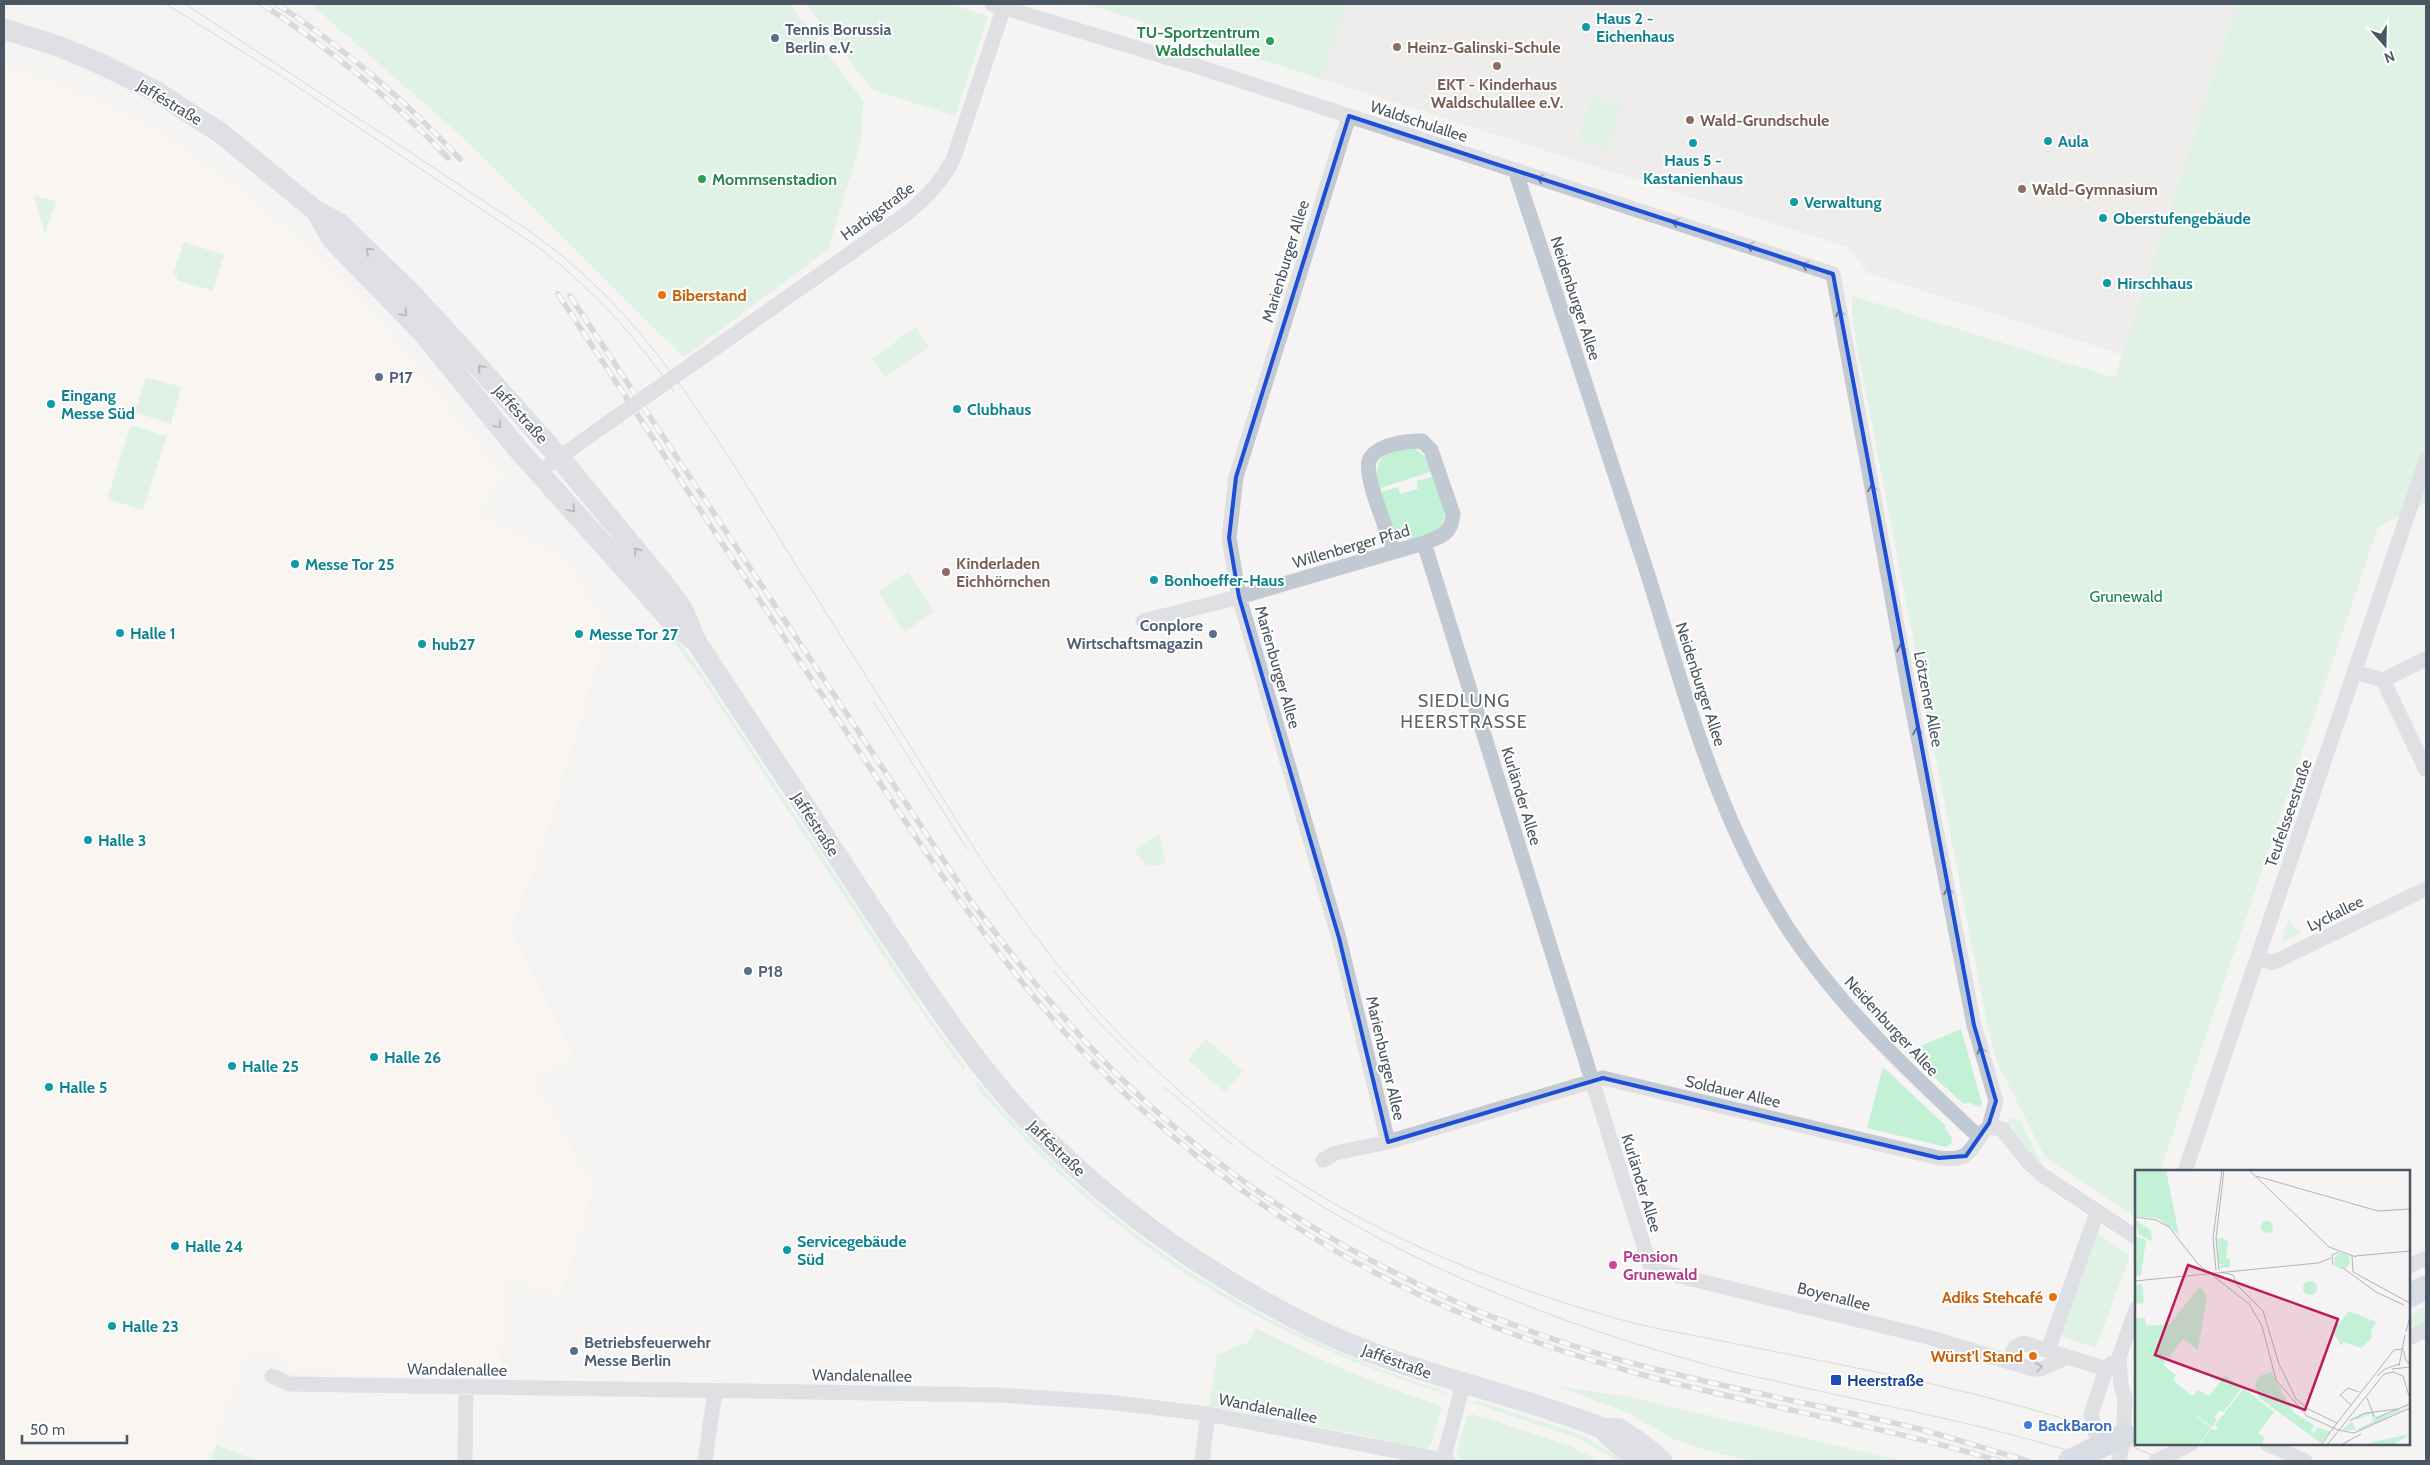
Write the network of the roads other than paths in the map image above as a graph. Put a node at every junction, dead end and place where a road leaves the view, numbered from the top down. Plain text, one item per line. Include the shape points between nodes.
1 (1000, 5) edge
2 (4, 29) edge
3 (1349, 116) junction
4 (1516, 170) junction
5 (316, 211) junction
6 (1833, 274) joint
7 (559, 457) junction
8 (2425, 464) edge
9 (539, 472) junction
10 (1424, 543) junction
11 (1394, 551) junction
12 (1239, 597) junction
13 (1143, 621) dead end
14 (697, 643) junction
15 (2426, 659) edge
16 (2354, 672) junction
17 (2383, 680) junction
18 (2426, 770) edge
19 (2426, 889) edge
20 (2258, 957) junction
21 (1591, 1081) junction
22 (1984, 1132) junction
23 (1388, 1142) junction
24 (1323, 1160) dead end
25 (2185, 1170) edge
26 (2097, 1212) junction
27 (2135, 1236) edge
28 (2426, 1258) edge
29 (2410, 1266) edge
30 (1650, 1269) joint
31 (2426, 1287) edge
32 (2410, 1295) edge
33 (2135, 1312) edge
34 (2426, 1330) edge
35 (2410, 1338) edge
36 (2048, 1350) junction
37 (2068, 1357) junction
38 (2119, 1357) junction
39 (2009, 1362) junction
40 (2106, 1369) junction
41 (272, 1376) dead end
42 (1463, 1384) junction
43 (466, 1386) junction
44 (715, 1391) junction
45 (1208, 1414) junction
46 (1602, 1428) junction
47 (2128, 1428) edge
48 (2189, 1445) edge
49 (2269, 1445) edge
50 (2099, 1447) junction
51 (465, 1461) edge
52 (706, 1461) edge
53 (1202, 1461) edge
54 (1445, 1461) edge
55 (1637, 1461) edge
56 (1662, 1461) edge
57 (2070, 1461) edge
58 (2119, 1461) edge
59 (2156, 1461) edge
60 (2305, 1461) edge

1 - 3 street, Waldschulallee
1 - 7 street, Harbigstraße, bridge via 954,157 930,194 910,212
2 - 5 main road, Jafféstraße via 61,47 157,92 222,134
3 - 4 street, Waldschulallee
3 - 12 street, Marienburger Allee via 1236,478 1229,538
6 -> 4 street, Waldschulallee
4 - 22 street, Neidenburger Allee via 1704,754 1757,875 1798,944 1848,1008 1897,1060
7 -> 5 main road, Jafféstraße via 413,295 339,223
5 -> 9 main road, Jafféstraße via 333,240 423,333
22 -> 6 street, Lötzener Allee via 1996,1102 1974,1025
7 - 9 street
14 -> 7 main road, Jafféstraße via 668,588
8 - 16 street, Teufelsseestraße
9 -> 14 main road, Jafféstraße via 666,615
10 - 11 street, Willenberger Pfad
10 - 11 street via 1443,536 1452,525 1453,514 1431,450 1422,441 1407,441 1379,450 1370,459 1368,474
10 - 21 street, Kurländer Allee
11 - 12 street, Willenberger Pfad
12 - 13 street, Willenberger Pfad
12 - 23 street, Marienburger Allee via 1339,938
14 - 42 main road, Jafféstraße via 937,1006 982,1067 1042,1135 1143,1224 1227,1280 1281,1311 1348,1343
15 - 17 street
16 - 17 street
16 - 20 street, Teufelsseestraße
17 - 18 street
19 - 20 street, Lyckallee via 2272,963
20 - 25 street, Teufelsseestraße
21 - 22 street, Soldauer Allee via 1603,1078 1939,1158 1955,1160 1966,1156
21 - 23 street, Soldauer Allee
21 - 30 street, Kurländer Allee
22 - 26 street via 2002,1129 2042,1175
23 - 24 street, Soldauer Allee via 1335,1153
26 - 27 street
26 - 36 street
28 - 29 street
30 - 39 street, Boyenallee via 1928,1337
31 - 32 main road
33 - 38 street
34 - 35 street
36 - 37 street
36 - 39 street via 2018,1344
39 -> 37 street, Boyenallee via 2041,1369
37 - 40 street
38 - 40 street
38 - 47 street
40 - 50 street, bridge via 2091,1414
41 - 43 street, Wandalenallee via 289,1384
42 - 46 main road, Jafféstraße
42 - 54 street
43 - 44 street, Wandalenallee
43 - 51 street
44 - 45 street, Wandalenallee via 998,1395 1106,1402
44 - 52 street
45 - 53 street
45 - 54 street, Wandalenallee
46 - 55 main road, Jafféstraße
46 - 56 main road, Jafféstraße via 1619,1429
47 - 50 main road, bridge
47 - 58 street, bridge
48 - 59 street, bridge
49 - 60 street
50 - 57 main road, bridge

